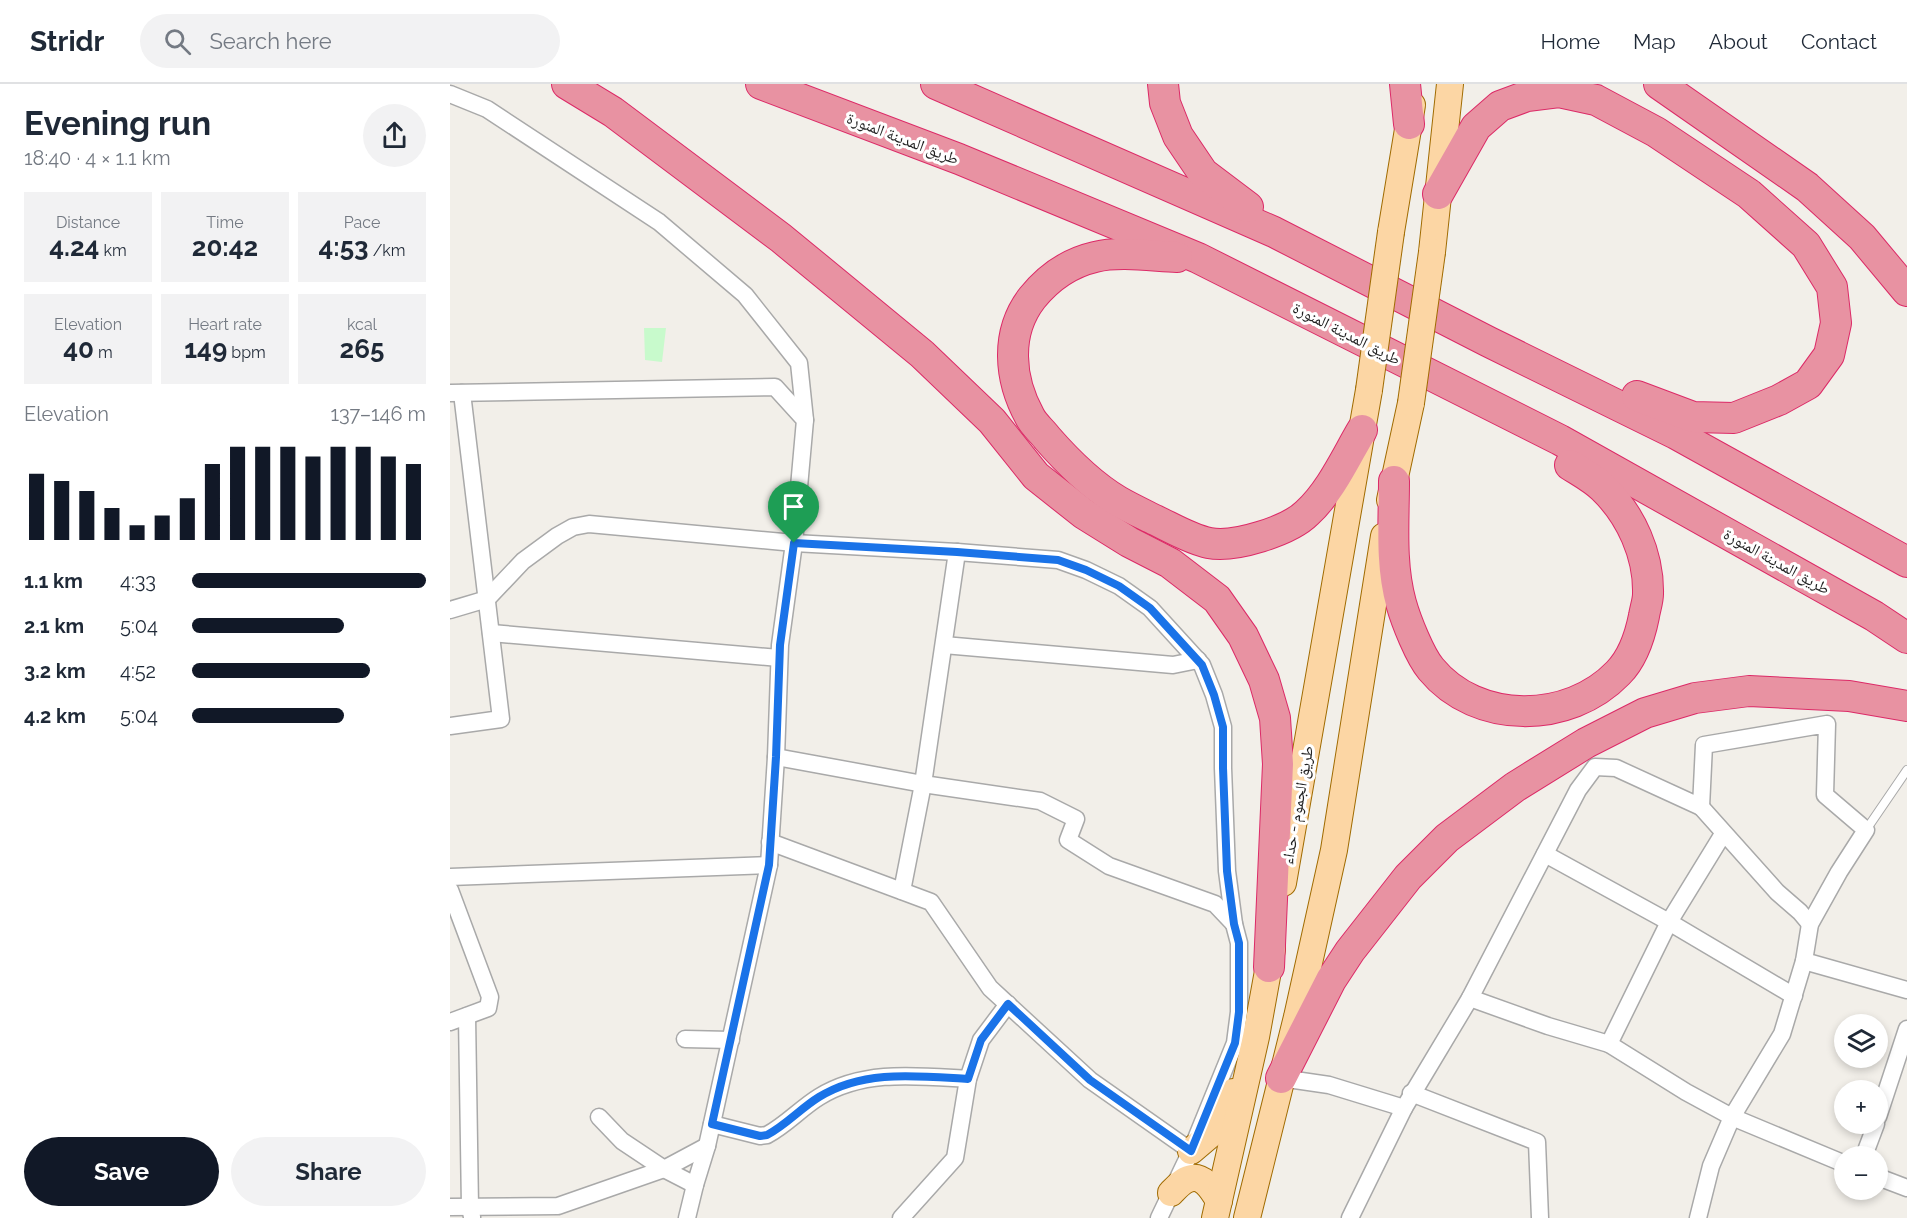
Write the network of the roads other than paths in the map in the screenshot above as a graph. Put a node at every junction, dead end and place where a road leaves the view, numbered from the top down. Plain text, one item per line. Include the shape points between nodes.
1 (567, 84) edge
2 (761, 84) edge
3 (936, 84) edge
4 (1163, 84) edge
5 (1406, 84) edge
6 (1415, 84) edge
7 (1450, 84) edge
8 (1659, 84) edge
9 (450, 94) edge
10 (1409, 124) junction
11 (1438, 194) junction
12 (1315, 253) junction
13 (1198, 258) junction
14 (1907, 291) edge
15 (1448, 321) junction
16 (1463, 392) junction
17 (456, 393) edge
18 (805, 420) junction
19 (1362, 430) junction
20 (1394, 481) junction
21 (794, 543) junction
22 (957, 552) junction
23 (1907, 562) edge
24 (487, 599) junction
25 (450, 610) edge
26 (490, 633) junction
27 (1907, 638) edge
28 (944, 645) junction
29 (779, 658) junction
30 (1198, 660) junction
31 (1907, 706) edge
32 (450, 726) edge
33 (776, 757) junction
34 (1907, 770) edge
35 (923, 784) junction
36 (1701, 807) junction
37 (1866, 830) junction
38 (1723, 834) junction
39 (770, 842) junction
40 (1545, 854) junction
41 (769, 865) junction
42 (450, 877) edge
43 (450, 890) edge
44 (902, 891) junction
45 (1669, 922) junction
46 (1234, 924) junction
47 (1810, 924) junction
48 (1804, 962) junction
49 (1269, 967) junction
50 (1907, 990) edge
51 (1794, 996) junction
52 (1470, 998) junction
53 (1008, 1004) junction
54 (467, 1016) junction
55 (450, 1022) edge
56 (1907, 1029) edge
57 (685, 1040) dead end
58 (731, 1040) junction
59 (1609, 1044) junction
60 (1253, 1051) junction
61 (1281, 1078) junction
62 (968, 1079) junction
63 (1888, 1087) edge
64 (1407, 1101) junction
65 (599, 1117) dead end
66 (1732, 1117) junction
67 (712, 1124) junction
68 (708, 1146) junction
69 (1191, 1151) junction
70 (1834, 1159) edge
71 (664, 1169) junction
72 (1888, 1181) edge
73 (695, 1185) junction
74 (1907, 1188) edge
75 (1171, 1193) junction
76 (450, 1207) edge
77 (1217, 1209) edge
78 (471, 1212) edge
79 (687, 1218) edge
80 (902, 1218) edge
81 (1159, 1218) edge
82 (1247, 1218) edge
83 (1350, 1218) edge
84 (1540, 1218) edge
85 (1698, 1218) edge

1 - 49 highway via 613,111 781,238 922,354 992,421 1036,476 1084,514 1170,563 1216,599 1243,636 1264,680 1275,718 1278,764
2 - 13 highway, طريق المدينة المنورة via 959,159
3 - 12 highway
4 - 12 highway via 1178,136 1203,173
5 - 10 highway
6 - 10 main road, طريق الجموم - حداء
7 - 11 main road
8 - 14 highway via 1807,187 1862,237
9 - 18 street via 487,109 659,222 745,295 799,363
10 - 19 main road, طريق الجموم - حداء, bridge
11 - 15 highway via 1476,127 1500,106 1527,96 1559,92 1596,100 1656,132 1749,194 1806,245 1832,287 1836,322 1828,355 1808,384 1734,418 1693,417
11 - 20 main road, bridge via 1411,403
12 - 15 highway
13 - 16 highway, طريق المدينة المنورة
13 - 19 highway via 1098,256 1070,264 1042,285 1022,311 1012,348 1014,379 1031,418 1070,465 1118,501 1179,532 1210,543 1239,541 1265,536 1306,514 1325,492
15 - 23 highway via 1676,434
16 - 20 highway via 1603,487 1626,515 1644,555 1648,594 1639,640 1619,673 1590,695 1559,707 1528,712 1476,702 1450,687 1430,668 1401,602 1394,561
16 - 27 highway, طريق المدينة المنورة via 1560,440
17 - 18 street via 775,387
17 - 24 street
18 - 21 street
19 - 49 main road, طريق الجموم - حداء
20 - 61 main road via 1334,850
21 - 22 street
21 - 24 street via 589,524 557,536 523,561
21 - 29 street
22 - 28 street
22 - 30 street via 1058,560 1086,570 1119,586 1150,608
24 - 25 street
24 - 26 street
26 - 29 street
26 - 32 street via 501,719
28 - 30 street via 1173,665
28 - 35 street
29 - 33 street
30 - 46 street via 1223,727 1227,871
31 - 61 highway via 1849,696 1749,691 1695,698 1645,713 1586,743 1515,787 1447,838 1408,877 1331,980
33 - 35 street
33 - 39 street
34 - 37 lane
35 - 44 street
35 - 46 street via 1040,801 1076,819 1068,840 1076,846 1109,866 1215,904
36 - 37 street via 1704,745 1827,724 1825,795
36 - 38 street
36 - 40 street via 1616,768 1595,767 1578,790
37 - 47 street
38 - 45 street
38 - 47 street
39 - 41 street
39 - 44 street
40 - 45 street
40 - 52 street
41 - 42 street
41 - 58 street
43 - 54 street via 490,997 488,1008
44 - 53 street via 931,902 990,988
45 - 51 street
45 - 59 street
46 - 69 street via 1239,943 1235,1043
47 - 48 street
48 - 50 street
48 - 51 street
49 - 60 main road, طريق الجموم - حداء
51 - 66 street via 1782,1034
52 - 59 street
52 - 64 street
53 - 62 street via 981,1040
53 - 69 street via 1090,1080
54 - 55 street
54 - 78 street
56 - 63 street
57 - 58 street
58 - 67 street
59 - 66 street
60 - 69 main road via 1220,1120
60 - 77 main road, طريق الجموم - حداء
61 - 64 street
61 - 82 main road
62 - 67 street via 895,1076 845,1083 818,1097 767,1135
62 - 80 street via 956,1158
64 - 83 street
64 - 84 street via 1537,1142
65 - 71 street via 622,1141
66 - 70 street
66 - 85 street via 1711,1166
67 - 68 street
68 - 71 street
68 - 73 street
69 - 75 street
71 - 73 street
71 - 78 street via 558,1206
72 - 74 street
73 - 79 street
75 - 77 main road via 1186,1180 1196,1178 1208,1184
75 - 81 street
76 - 78 street

